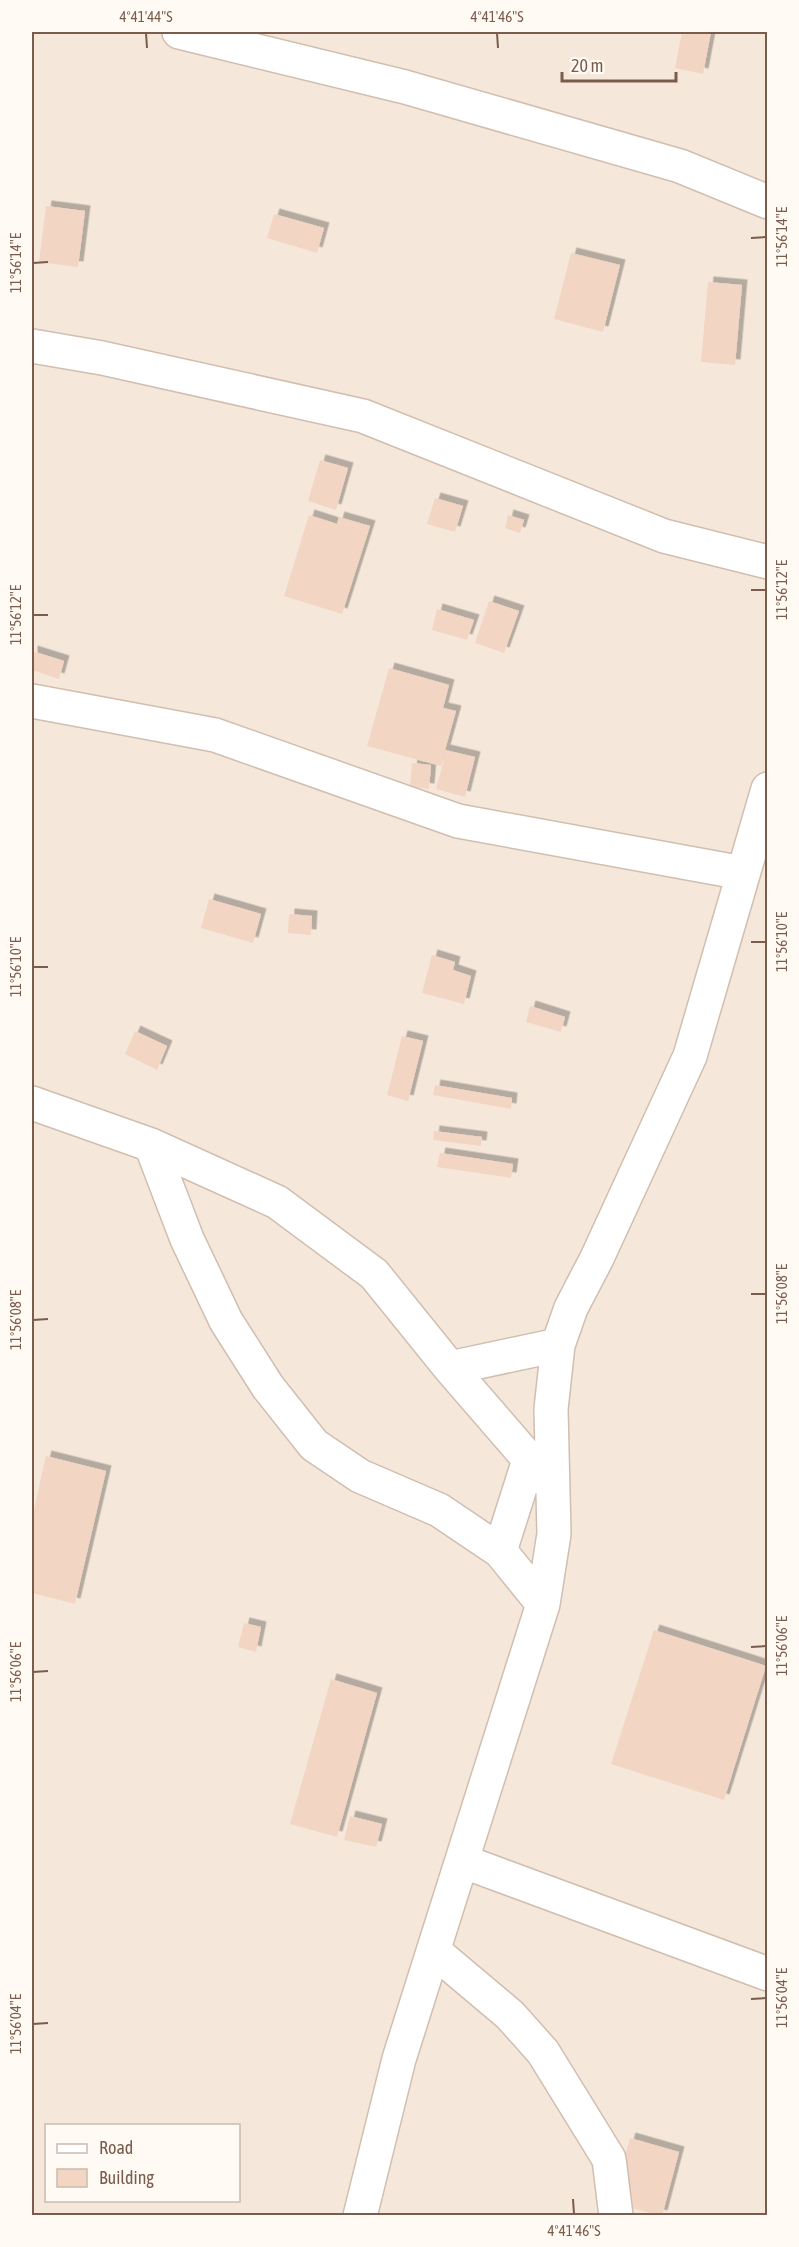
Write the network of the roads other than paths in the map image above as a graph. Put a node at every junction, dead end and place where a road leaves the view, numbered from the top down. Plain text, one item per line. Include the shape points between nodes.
1 (179, 32) edge
2 (768, 202) edge
3 (32, 346) edge
4 (768, 562) edge
5 (32, 701) edge
6 (768, 789) edge
7 (743, 873) junction
8 (32, 1103) edge
9 (151, 1145) junction
10 (558, 1345) junction
11 (450, 1368) junction
12 (529, 1460) junction
13 (553, 1488) junction
14 (500, 1551) junction
15 (543, 1604) junction
16 (462, 1861) junction
17 (434, 1951) junction
18 (768, 1974) edge
19 (360, 2216) edge
20 (616, 2216) edge

1 - 2 street via 405,87 680,166
3 - 4 street via 363,416 664,537
5 - 7 street via 215,735 458,821
6 - 7 street
7 - 10 street via 690,1056 571,1308
8 - 9 street
9 - 11 street via 277,1202 375,1274
9 - 14 street via 226,1321 268,1386 314,1445 360,1476 439,1510
10 - 11 street
10 - 13 street via 551,1409
11 - 12 street
12 - 13 street
12 - 14 street
13 - 15 street via 554,1534
14 - 15 street
15 - 16 street
16 - 17 street
16 - 18 street
17 - 19 street via 399,2059
17 - 20 street via 510,2014 543,2052 609,2159

